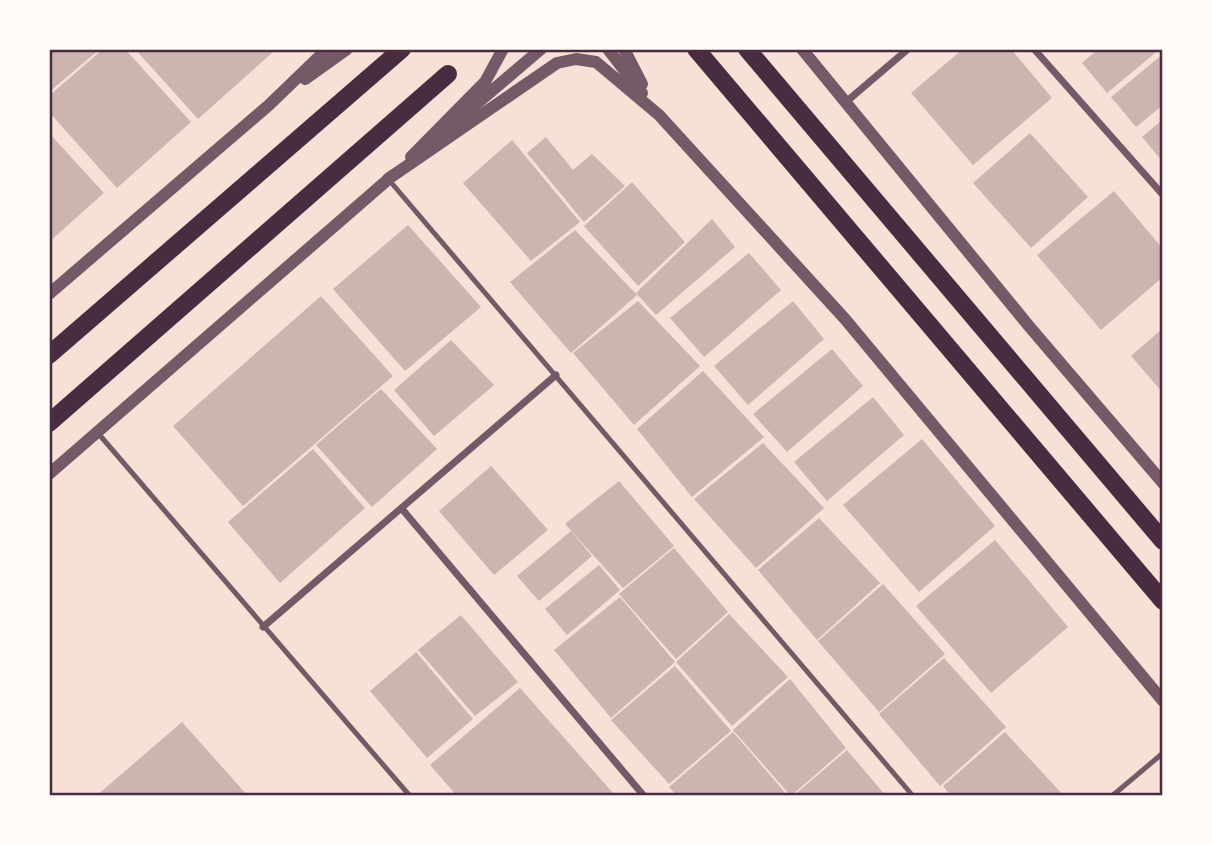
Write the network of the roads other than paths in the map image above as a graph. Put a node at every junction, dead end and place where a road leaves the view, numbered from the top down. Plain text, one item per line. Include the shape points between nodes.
1 (329, 49) edge
2 (347, 49) edge
3 (402, 49) edge
4 (503, 49) edge
5 (541, 49) edge
6 (608, 49) edge
7 (624, 49) edge
8 (696, 49) edge
9 (747, 49) edge
10 (796, 49) edge
11 (802, 49) edge
12 (908, 49) edge
13 (1034, 49) edge
14 (449, 74) dead end
15 (846, 102) junction
16 (269, 105) junction
17 (659, 115) junction
18 (388, 179) junction
19 (1163, 195) edge
20 (49, 294) edge
21 (49, 355) edge
22 (556, 375) junction
23 (49, 423) edge
24 (97, 432) junction
25 (49, 474) edge
26 (1163, 483) edge
27 (402, 509) junction
28 (1163, 541) edge
29 (1163, 601) edge
30 (263, 627) junction
31 (1163, 701) edge
32 (1163, 753) edge
33 (410, 796) edge
34 (644, 796) edge
35 (913, 796) edge
36 (1112, 796) edge

1 - 16 street
2 - 16 street
3 - 21 main road
4 - 18 street via 485,82
5 - 18 street
6 - 17 street
7 - 17 street
8 - 29 main road
9 - 28 main road
10 - 15 street
11 - 15 street
12 - 15 street
13 - 19 street
14 - 23 main road
15 - 26 street
16 - 20 street
17 - 18 street via 596,62 557,62
17 - 31 street via 845,319
18 - 22 lane
18 - 24 street
22 - 27 street
22 - 35 lane
24 - 25 street
24 - 30 lane
27 - 30 street
27 - 34 street
30 - 33 lane
32 - 36 lane

